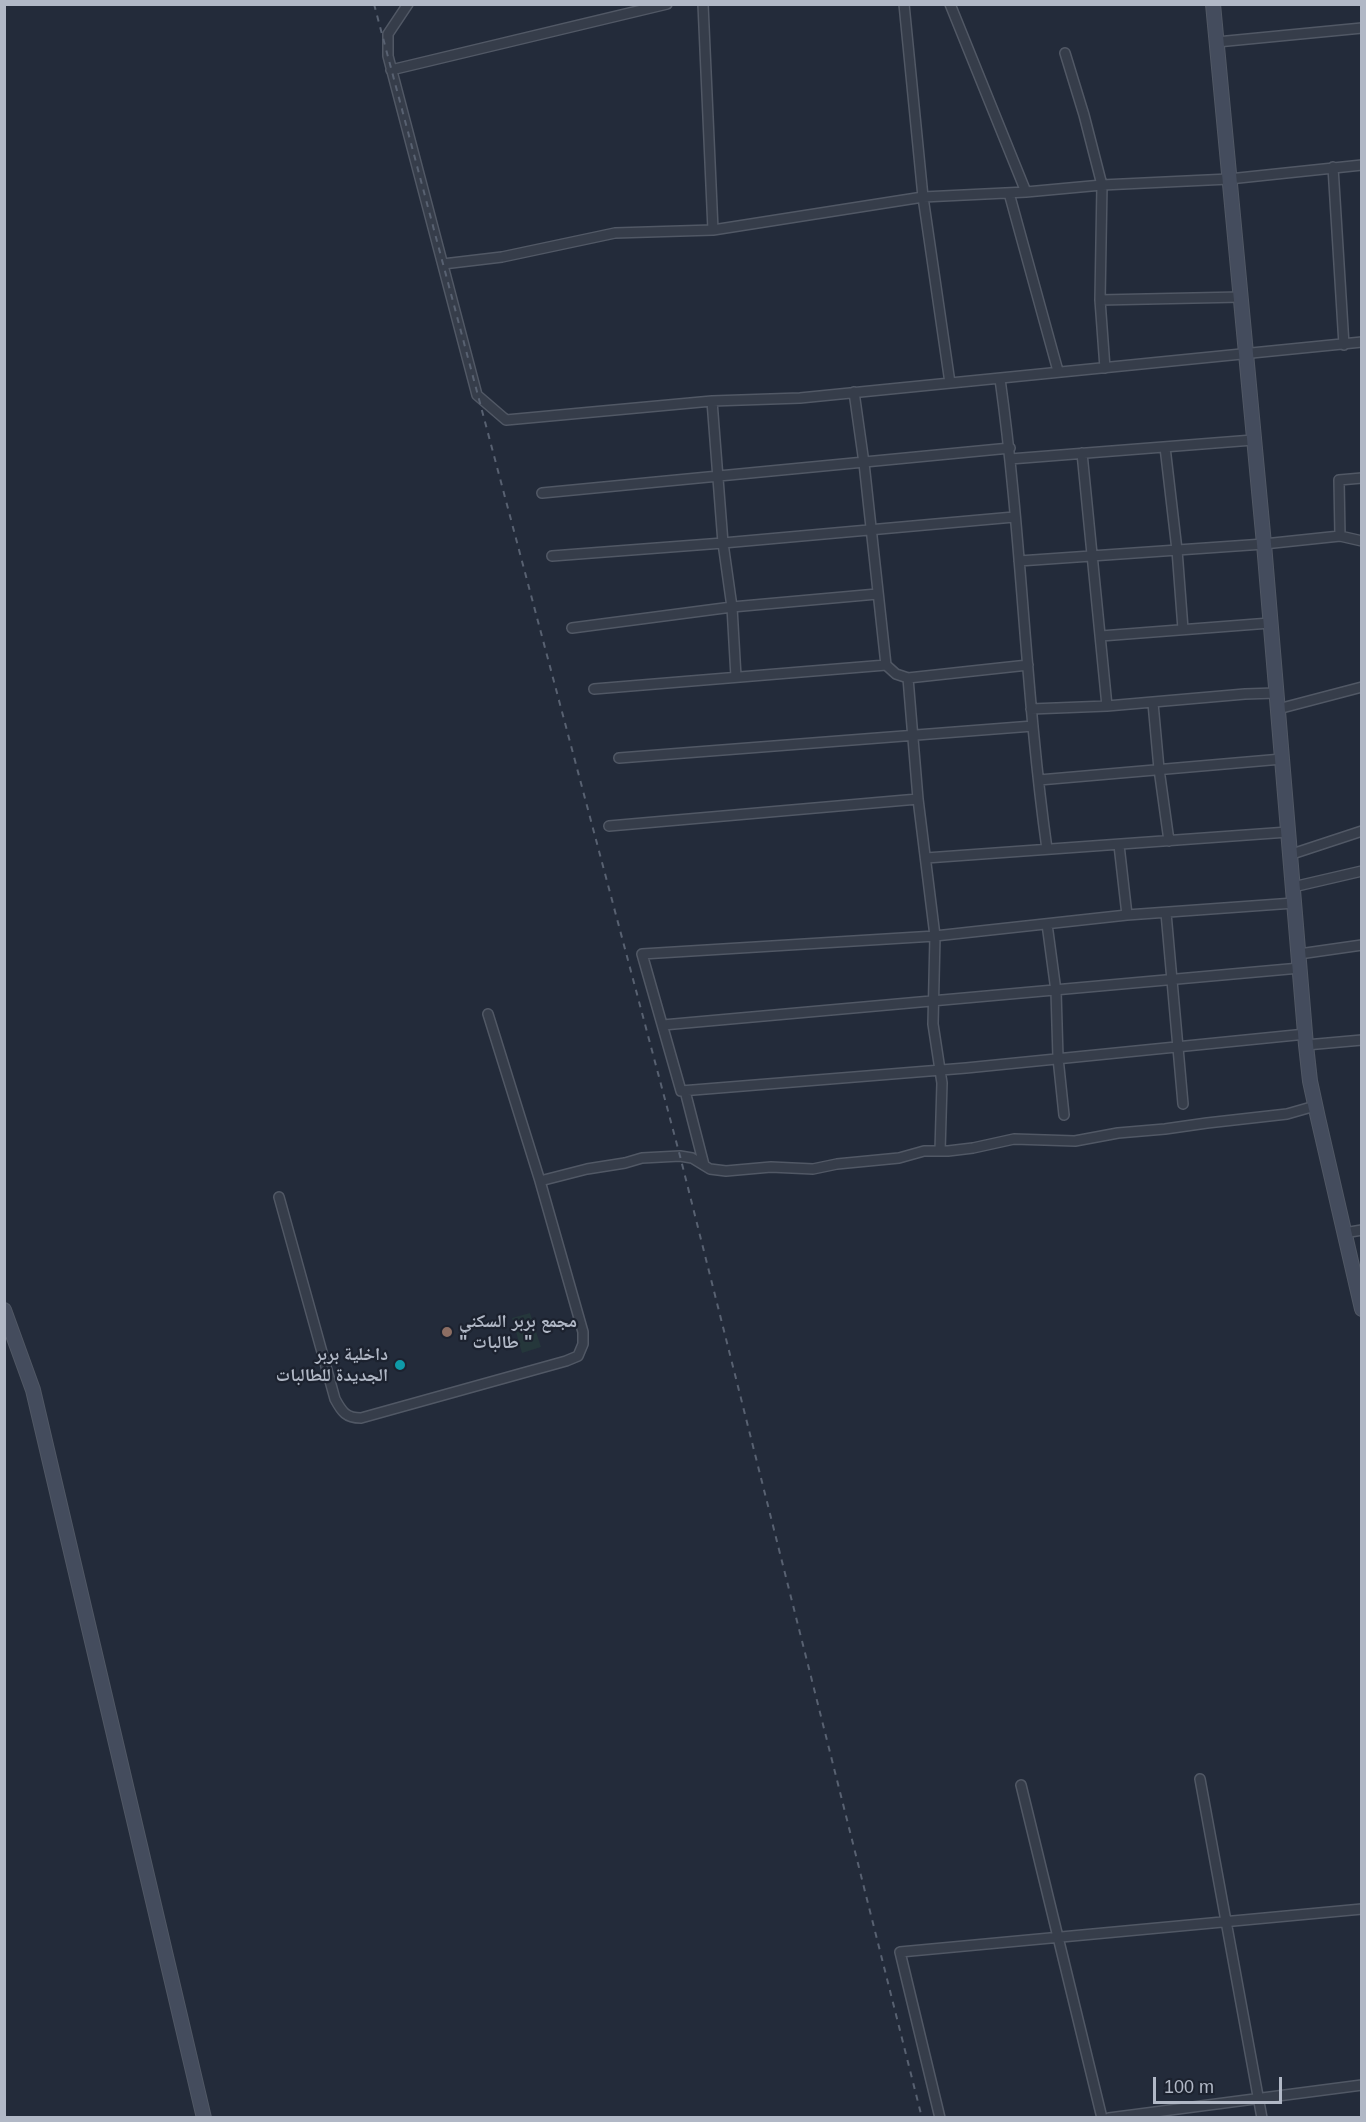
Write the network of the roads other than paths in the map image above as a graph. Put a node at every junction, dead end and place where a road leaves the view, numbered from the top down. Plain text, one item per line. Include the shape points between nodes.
1 (408, 4) edge
2 (667, 4) edge
3 (703, 4) edge
4 (904, 4) edge
5 (950, 4) edge
6 (1213, 4) edge
7 (1362, 28) edge
8 (1217, 42) junction
9 (1065, 53) dead end
10 (392, 70) junction
11 (1362, 165) edge
12 (1333, 167) junction
13 (1229, 179) junction
14 (1102, 185) junction
15 (1026, 192) junction
16 (1009, 193) junction
17 (922, 197) junction
18 (713, 230) junction
19 (443, 264) junction
20 (1241, 297) junction
21 (1100, 300) junction
22 (1362, 342) edge
23 (1344, 345) junction
24 (1245, 354) junction
25 (1105, 368) junction
26 (1058, 371) junction
27 (1000, 379) junction
28 (950, 383) junction
29 (854, 392) junction
30 (712, 401) junction
31 (1253, 440) junction
32 (1165, 447) junction
33 (1010, 448) junction
34 (1082, 453) junction
35 (1010, 459) junction
36 (864, 463) junction
37 (719, 475) junction
38 (1362, 478) edge
39 (542, 493) dead end
40 (1014, 517) junction
41 (871, 529) junction
42 (1340, 536) junction
43 (1362, 541) edge
44 (723, 543) junction
45 (1264, 544) junction
46 (1177, 550) junction
47 (1092, 555) junction
48 (552, 556) dead end
49 (1019, 561) junction
50 (877, 594) junction
51 (732, 607) junction
52 (1270, 623) junction
53 (572, 628) dead end
54 (1183, 629) junction
55 (1101, 636) junction
56 (886, 665) junction
57 (1028, 665) junction
58 (736, 677) junction
59 (908, 678) junction
60 (1362, 687) edge
61 (594, 689) dead end
62 (1276, 693) junction
63 (1153, 703) junction
64 (1107, 706) junction
65 (1031, 709) junction
66 (1278, 709) junction
67 (1033, 726) junction
68 (914, 735) junction
69 (619, 758) dead end
70 (1282, 759) junction
71 (1159, 769) junction
72 (1039, 780) junction
73 (918, 799) junction
74 (609, 826) dead end
75 (1362, 831) edge
76 (1288, 832) junction
77 (1169, 841) junction
78 (1119, 845) junction
79 (1047, 849) junction
80 (1290, 855) junction
81 (926, 858) junction
82 (1362, 871) edge
83 (1293, 887) junction
84 (1294, 903) junction
85 (1167, 913) junction
86 (1127, 915) junction
87 (1047, 924) junction
88 (936, 936) junction
89 (1362, 945) edge
90 (1300, 961) junction
91 (1173, 980) junction
92 (1056, 991) junction
93 (933, 1001) junction
94 (488, 1014) dead end
95 (663, 1024) junction
96 (1306, 1040) junction
97 (1362, 1040) edge
98 (1178, 1046) junction
99 (1058, 1058) junction
100 (940, 1070) junction
101 (685, 1091) junction
102 (1183, 1104) dead end
103 (1315, 1106) junction
104 (1064, 1115) dead end
105 (940, 1151) junction
106 (704, 1165) junction
107 (540, 1181) junction
108 (279, 1197) dead end
109 (1362, 1230) edge
110 (1344, 1233) junction
111 (4, 1310) edge
112 (1362, 1310) edge
113 (1200, 1779) dead end
114 (1021, 1785) dead end
115 (1362, 1909) edge
116 (1224, 1921) junction
117 (1058, 1938) junction
118 (1362, 2085) edge
119 (1257, 2097) junction
120 (204, 2118) edge
121 (940, 2118) edge
122 (1102, 2118) edge
123 (1109, 2118) edge
124 (1262, 2118) edge

1 - 10 street via 388,34
2 - 10 street
3 - 18 street
4 - 17 street
5 - 15 street
6 - 8 street
7 - 8 street
8 - 13 street
9 - 14 street
10 - 19 street
11 - 12 street
12 - 13 street
12 - 23 street
13 - 14 street
13 - 20 street
14 - 15 street
14 - 21 street
15 - 16 street
16 - 17 street
16 - 26 street
17 - 18 street
17 - 28 street
18 - 19 street via 615,233 502,257
19 - 30 street via 477,395 506,420
20 - 21 street
20 - 24 street
21 - 25 street
22 - 23 street
23 - 24 street
24 - 25 street
24 - 31 street
25 - 26 street
26 - 27 street
27 - 28 street
27 - 33 street
28 - 29 street
29 - 30 street
29 - 36 street
30 - 37 street
31 - 32 street
31 - 45 street
32 - 34 street
32 - 46 street
33 - 35 street
33 - 36 street
34 - 35 street
34 - 47 street
35 - 40 street
36 - 37 street
36 - 41 street
37 - 39 street
37 - 44 street
38 - 42 street via 1339,480
40 - 41 street
40 - 49 street
41 - 44 street
41 - 50 street
42 - 43 street
42 - 45 street
44 - 48 street
44 - 51 street
45 - 46 street
45 - 52 street
46 - 47 street
46 - 54 street
47 - 49 street
47 - 55 street
49 - 57 street
50 - 51 street
50 - 56 street
51 - 53 street
51 - 58 street
52 - 54 street
52 - 62 street
54 - 55 street
55 - 64 street
56 - 58 street
56 - 59 street
57 - 59 street
57 - 65 street
58 - 61 street
59 - 68 street
60 - 66 street
62 - 63 street
62 - 66 street
63 - 64 street
63 - 71 street
64 - 65 street
65 - 67 street
66 - 70 street
67 - 68 street
67 - 72 street
68 - 69 street
68 - 73 street
70 - 71 street
70 - 76 street
71 - 72 street
71 - 77 street
72 - 79 street
73 - 74 street
73 - 81 street
75 - 80 street
76 - 77 street
76 - 80 street
77 - 78 street
78 - 79 street
78 - 86 street
79 - 81 street
80 - 83 street
81 - 88 street
82 - 83 street
83 - 84 street
84 - 85 street
84 - 90 street
85 - 86 street
85 - 91 street
86 - 87 street
87 - 88 street
87 - 92 street
88 - 93 street
88 - 95 street via 642,954
89 - 90 street
90 - 91 street
90 - 96 street
91 - 92 street
91 - 98 street
92 - 93 street
92 - 99 street
93 - 95 street
93 - 100 street
94 - 107 street
95 - 101 street via 681,1091
96 - 97 street
96 - 98 street
96 - 103 street
98 - 99 street
98 - 102 street
99 - 100 street
99 - 104 street
100 - 101 street
100 - 105 street
101 - 106 street
103 - 105 street via 1287,1114 1075,1141 1014,1139
103 - 110 street
105 - 106 street via 813,1168 726,1171
106 - 107 street via 680,1156 642,1158
107 - 108 street via 583,1332 578,1356 362,1418 342,1412 335,1399
109 - 110 street
110 - 112 street
111 - 120 street via 33,1390
113 - 116 street
114 - 117 street
115 - 116 street
116 - 117 street
116 - 119 street
117 - 121 street via 900,1952
117 - 122 street
118 - 119 street
119 - 123 street
119 - 124 street

